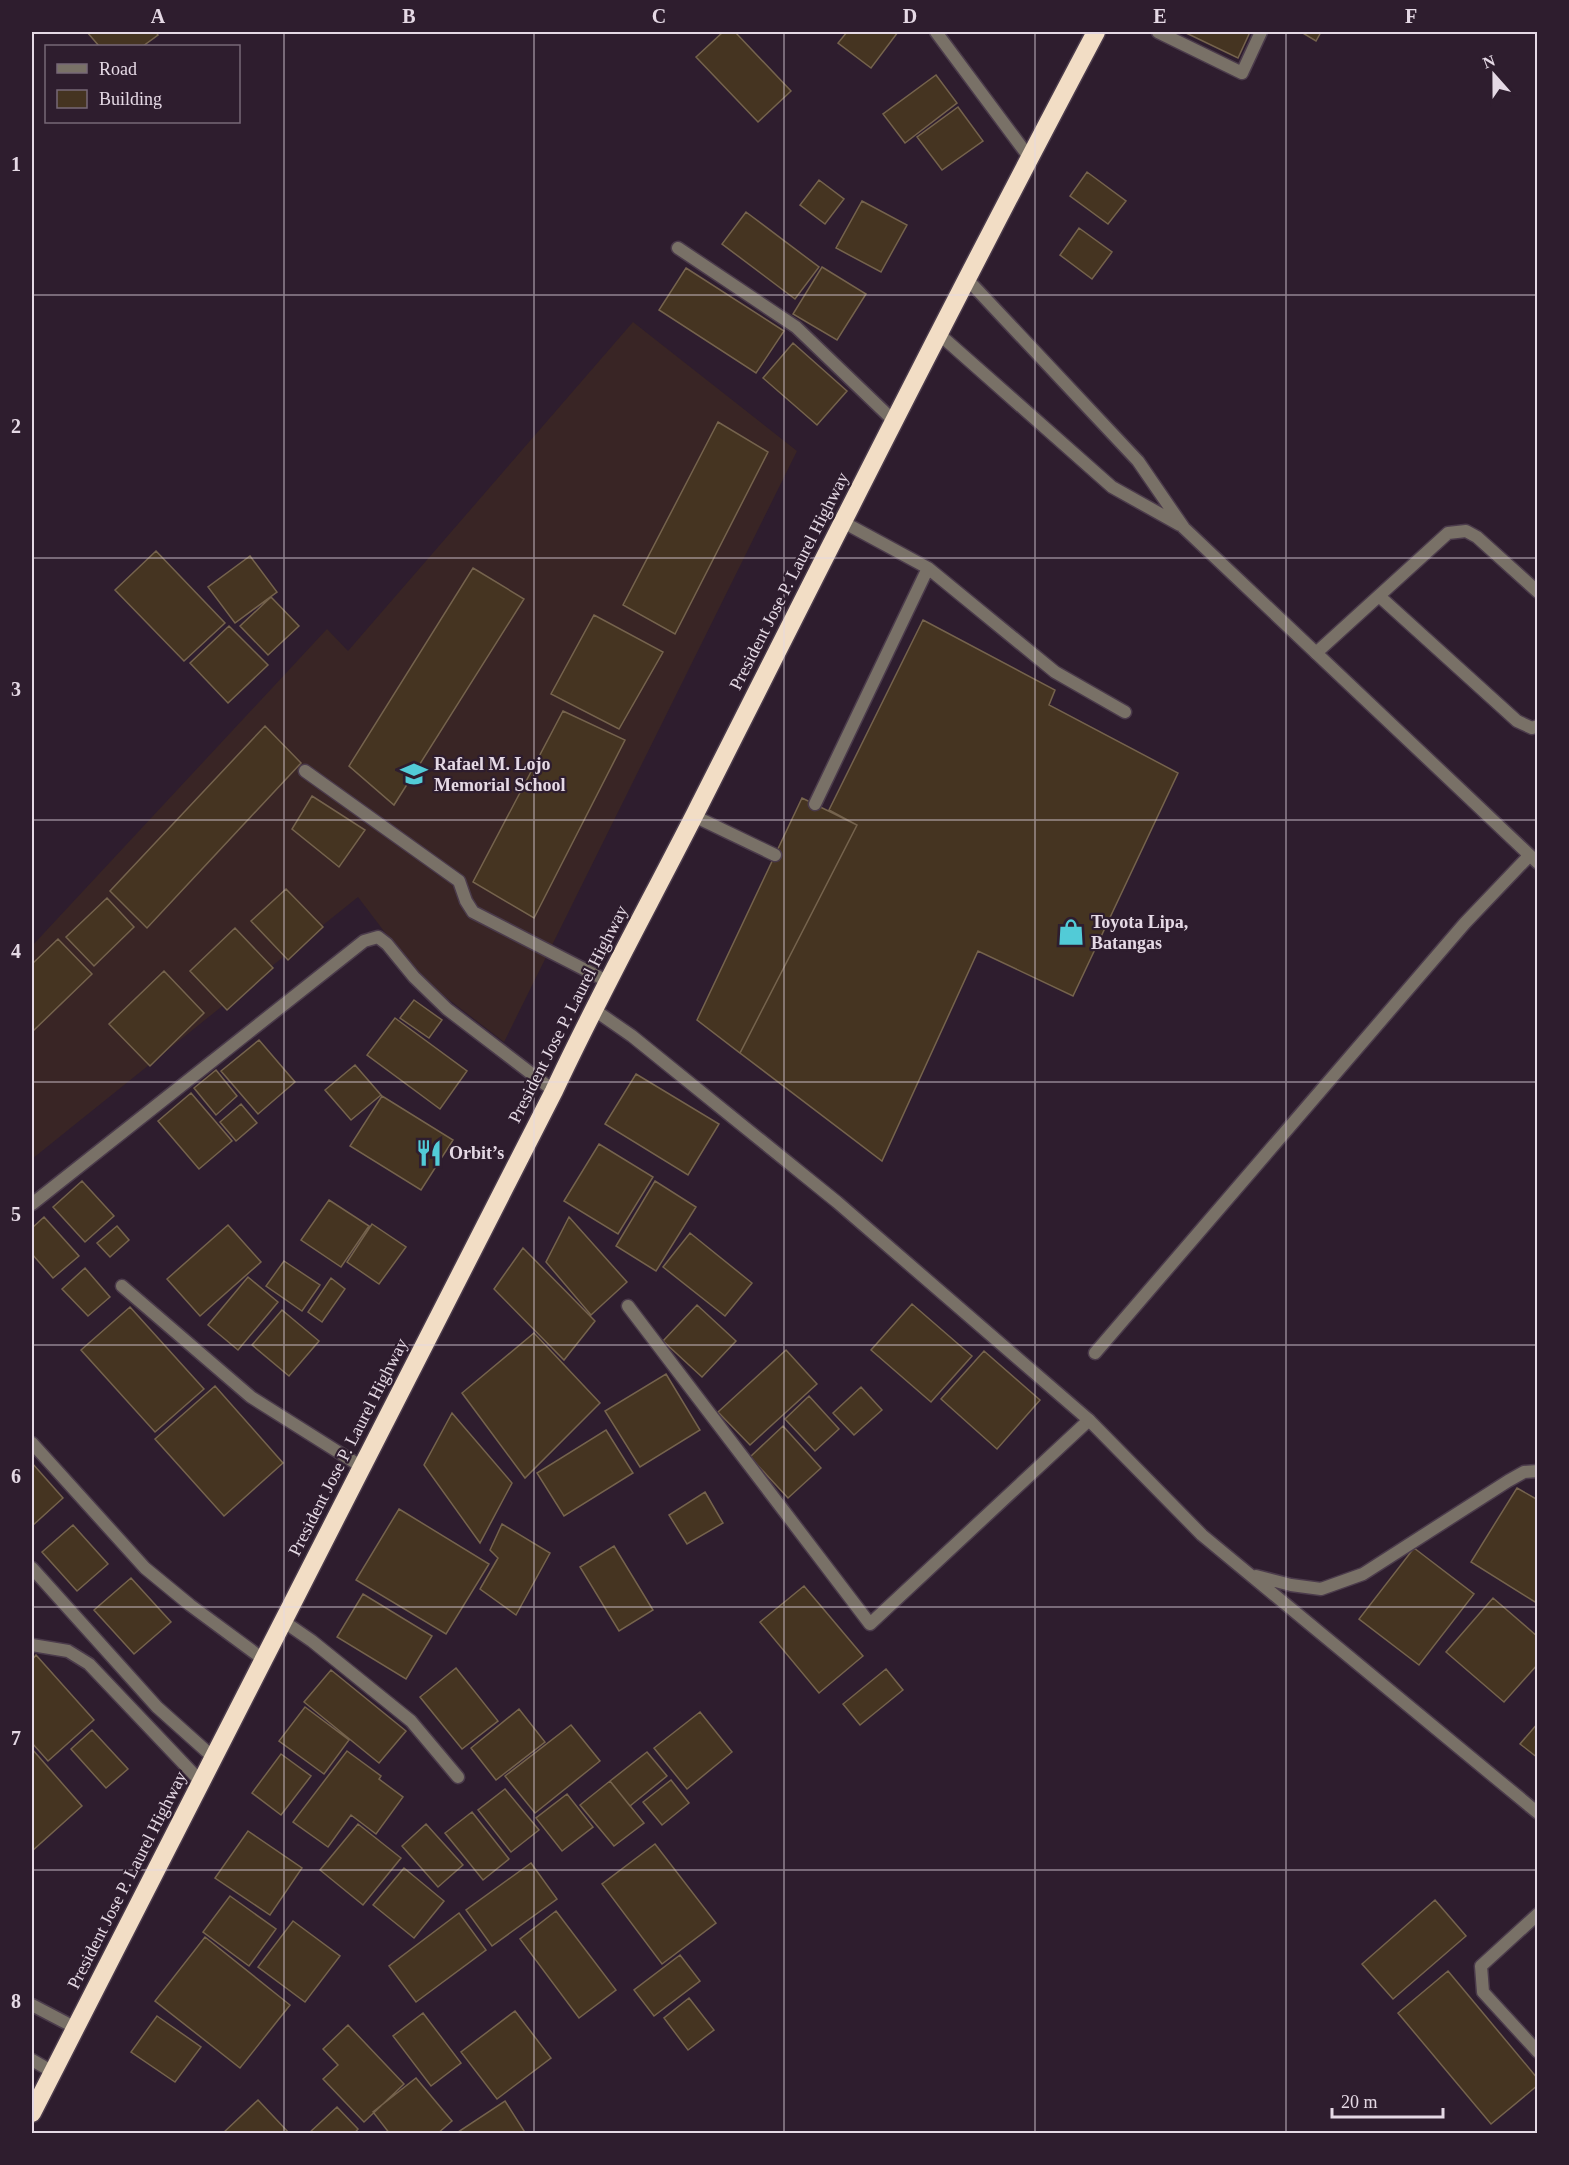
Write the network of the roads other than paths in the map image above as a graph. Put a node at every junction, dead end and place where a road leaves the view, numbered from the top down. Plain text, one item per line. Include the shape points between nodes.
1 (936, 32) edge
2 (1096, 32) edge
3 (1158, 32) edge
4 (1261, 32) edge
5 (1029, 157) junction
6 (678, 248) dead end
7 (968, 280) junction
8 (939, 334) junction
9 (895, 422) junction
10 (843, 522) junction
11 (1184, 528) junction
12 (928, 568) junction
13 (1538, 592) edge
14 (1379, 596) junction
15 (1316, 653) junction
16 (1125, 712) dead end
17 (1538, 726) edge
18 (305, 771) dead end
19 (815, 804) dead end
20 (694, 816) junction
21 (774, 855) dead end
22 (1533, 860) edge
23 (607, 981) junction
24 (592, 1009) junction
25 (554, 1091) junction
26 (32, 1204) edge
27 (122, 1286) dead end
28 (628, 1306) dead end
29 (1095, 1353) dead end
30 (1089, 1420) junction
31 (32, 1443) edge
32 (362, 1467) junction
33 (1538, 1471) edge
34 (32, 1568) edge
35 (1252, 1575) junction
36 (283, 1621) junction
37 (32, 1645) edge
38 (263, 1659) junction
39 (214, 1758) junction
40 (458, 1777) dead end
41 (202, 1783) junction
42 (1538, 1813) edge
43 (1538, 1914) edge
44 (32, 2005) edge
45 (74, 2027) junction
46 (1538, 2052) edge
47 (32, 2060) edge
48 (53, 2072) junction
49 (32, 2113) edge

1 - 5 street
2 - 5 highway, President Jose P. Laurel Highway
3 - 4 street via 1242,73
5 - 7 highway, President Jose P. Laurel Highway
6 - 9 street via 796,327
7 - 8 highway, President Jose P. Laurel Highway
7 - 11 street via 1138,461
8 - 9 highway, President Jose P. Laurel Highway
8 - 11 street via 1112,487
9 - 10 highway, President Jose P. Laurel Highway
10 - 12 street
10 - 20 highway, President Jose P. Laurel Highway
11 - 15 street
12 - 16 street via 1056,672
12 - 19 street
13 - 14 street via 1466,531 1448,533
14 - 15 street
14 - 17 street via 1516,721 1532,728
15 - 22 street
18 - 23 street via 459,881 473,912
20 - 21 street
20 - 23 highway, President Jose P. Laurel Highway
22 - 29 street via 1465,923
23 - 24 highway, President Jose P. Laurel Highway
24 - 25 highway, President Jose P. Laurel Highway
24 - 30 street via 632,1036 837,1202
25 - 26 street via 447,1009 378,937 364,941
25 - 32 highway, President Jose P. Laurel Highway
27 - 32 street via 251,1397
28 - 30 street via 870,1624
30 - 35 street via 1202,1535
31 - 38 street via 145,1568
32 - 36 highway, President Jose P. Laurel Highway
33 - 35 street via 1524,1472 1508,1481 1363,1574 1321,1589 1291,1586
34 - 39 street via 157,1707
35 - 42 street
36 - 38 highway, President Jose P. Laurel Highway
36 - 40 street via 411,1721
37 - 41 street via 68,1651 89,1664
38 - 39 highway, President Jose P. Laurel Highway
39 - 41 highway, President Jose P. Laurel Highway
41 - 45 highway, President Jose P. Laurel Highway
43 - 46 street via 1481,1966 1483,1992
44 - 45 street
45 - 48 highway, President Jose P. Laurel Highway
47 - 48 street
48 - 49 highway, President Jose P. Laurel Highway

